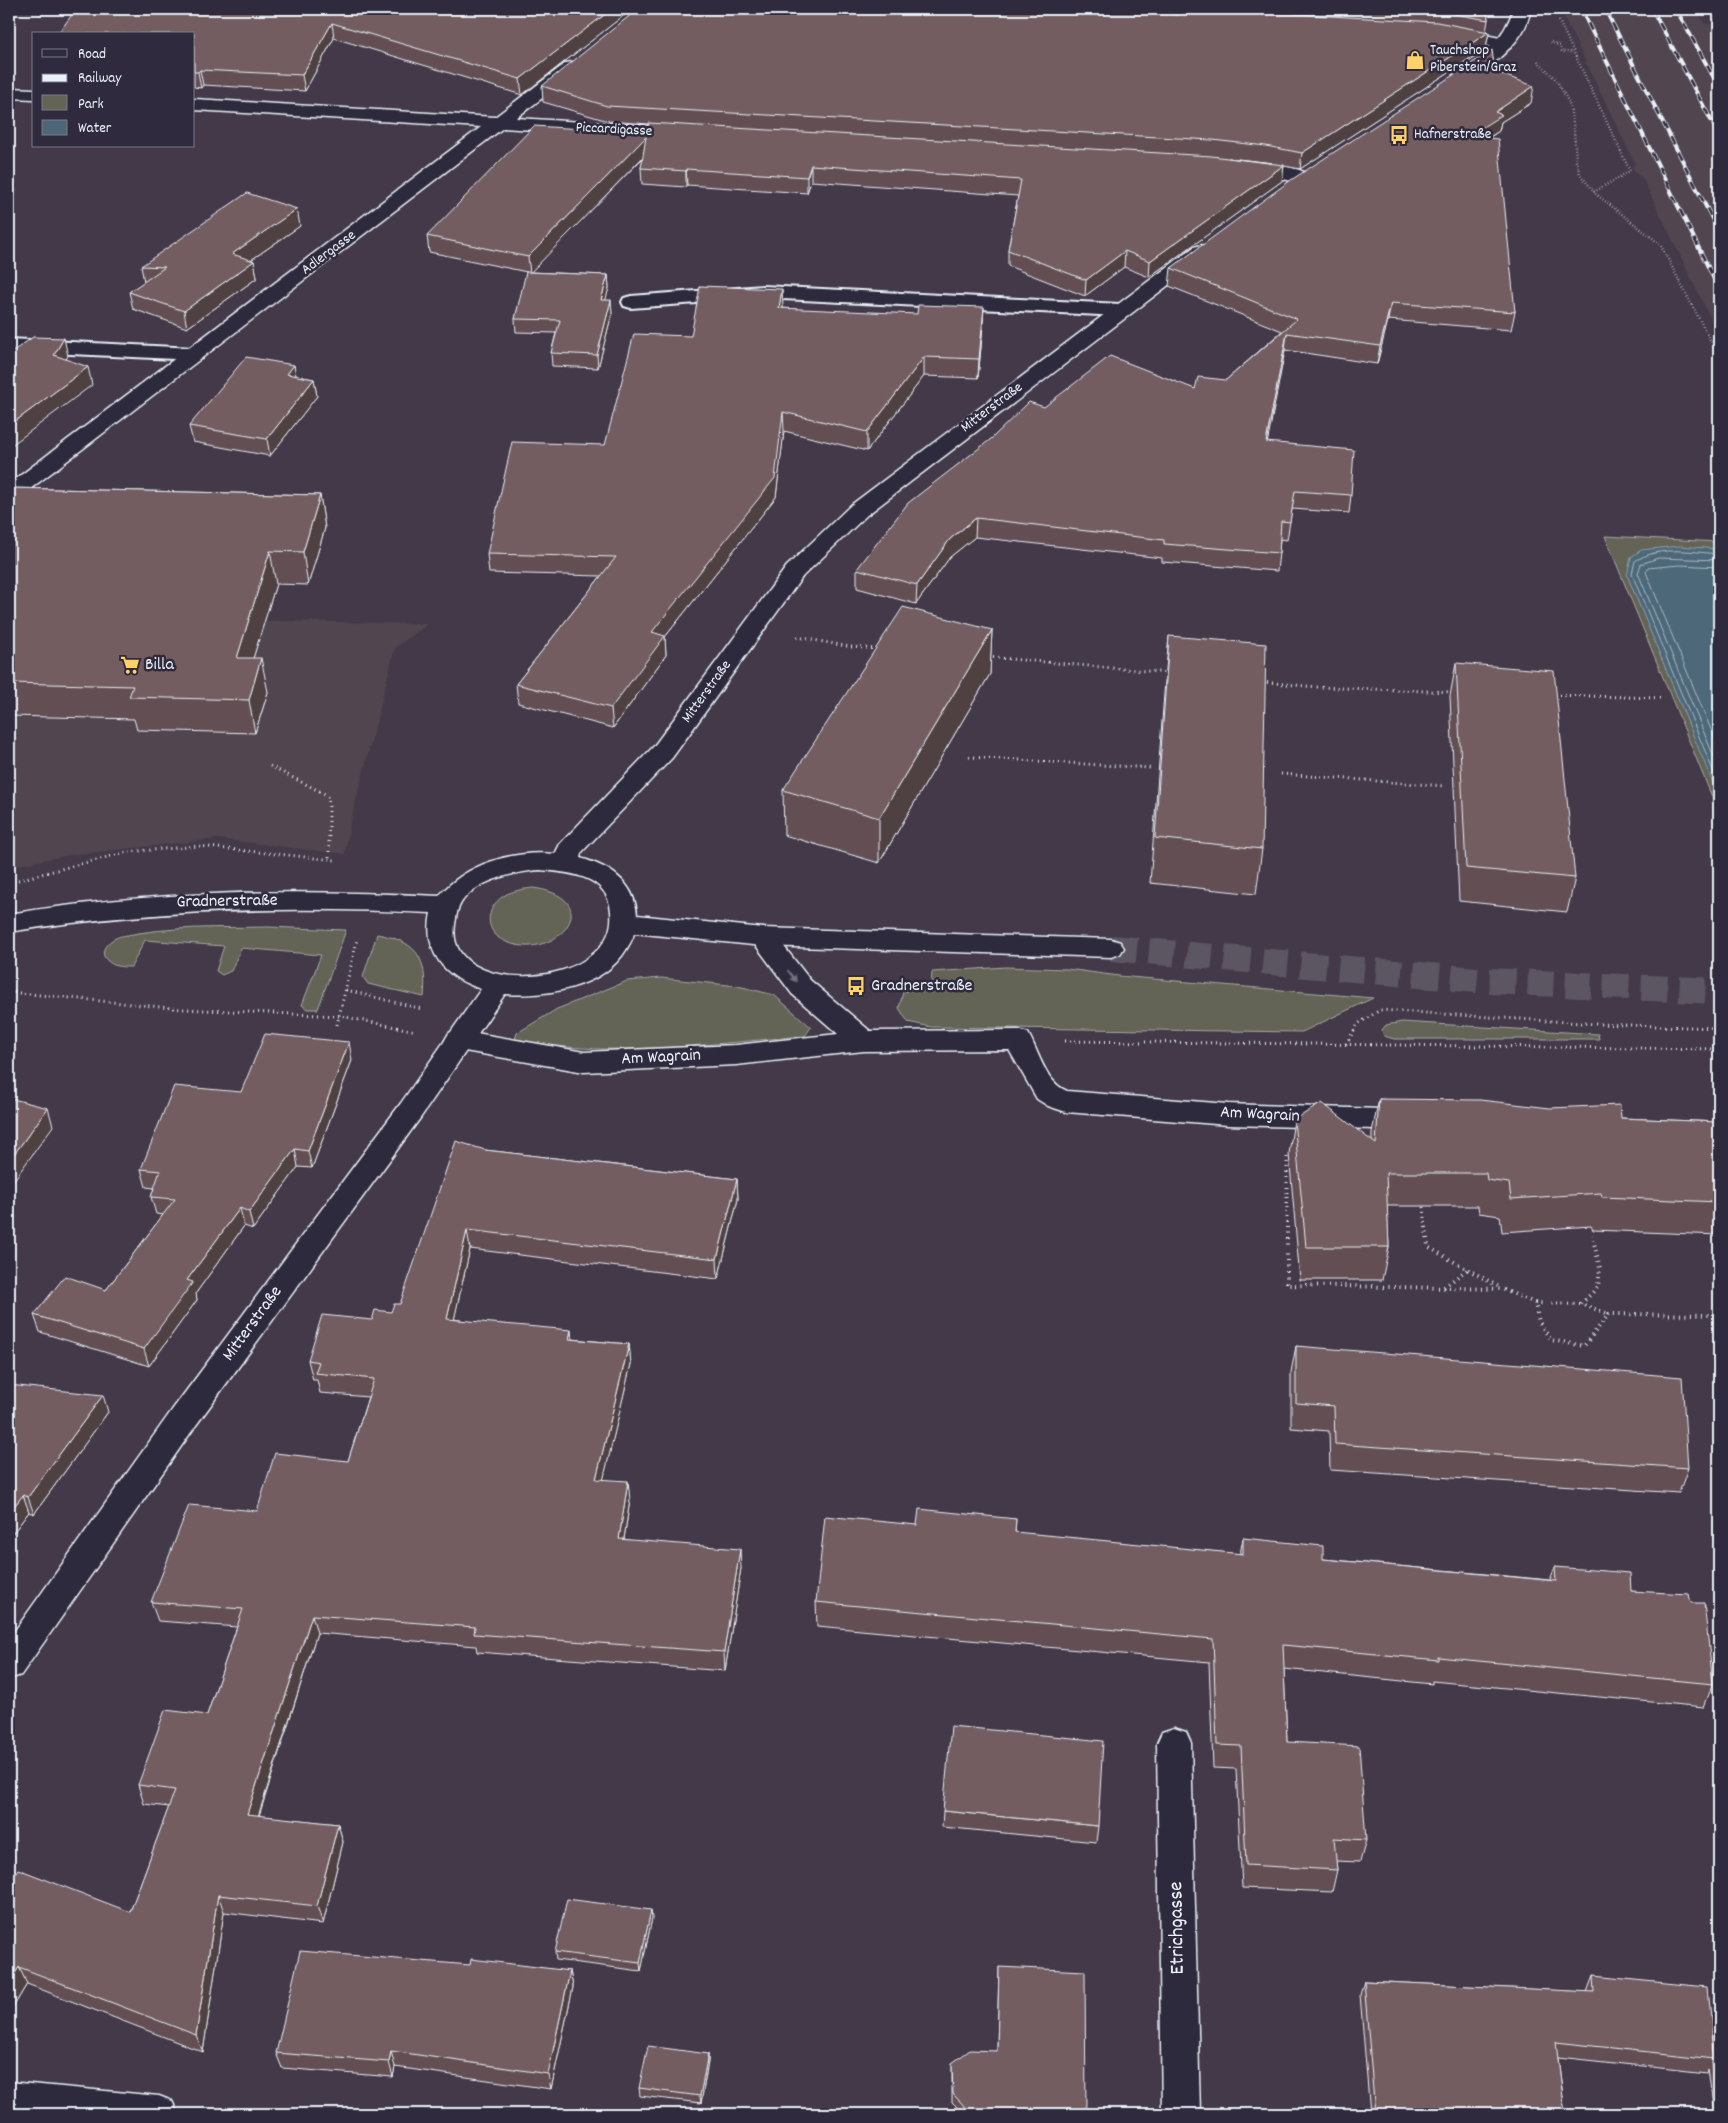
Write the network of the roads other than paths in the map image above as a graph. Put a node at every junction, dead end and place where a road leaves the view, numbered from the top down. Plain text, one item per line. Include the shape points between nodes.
1 (1522, 9) edge
2 (1435, 31) edge
3 (1504, 44) junction
4 (585, 57) edge
5 (1443, 87) edge
6 (9, 93) edge
7 (32, 94) edge
8 (195, 104) edge
9 (500, 124) junction
10 (697, 135) edge
11 (1228, 166) edge
12 (1281, 192) edge
13 (1215, 241) edge
14 (631, 302) dead end
15 (1120, 310) junction
16 (9, 345) edge
17 (195, 354) junction
18 (9, 494) edge
19 (566, 864) junction
20 (446, 905) junction
21 (9, 923) edge
22 (624, 923) junction
23 (763, 937) junction
24 (1111, 948) tunnel mouth
25 (498, 984) junction
26 (459, 1040) junction
27 (864, 1041) junction
28 (1434, 1121) edge
29 (9, 1665) edge
30 (1174, 1743) dead end
31 (9, 2100) edge
32 (159, 2114) edge
33 (1181, 2114) edge

1 - 3 street via 1515,31
2 - 3 street
3 - 5 street
4 - 9 street, Adlergasse
6 - 7 street
8 - 9 street, Piccardigasse
9 - 10 street, Piccardigasse
9 - 17 street, Adlergasse
11 - 12 street via 1310,173
13 - 15 street, Mitterstraße
14 - 15 lane via 763,292
15 - 19 street, Mitterstraße via 859,510 795,571 662,752 569,850
16 - 17 lane
17 - 18 street, Adlergasse
19 - 20 street via 518,862 496,868 476,877
19 - 22 street via 597,874 616,889 622,900
20 - 21 street, Gradnerstraße via 276,901 128,905
20 - 25 street via 441,936 444,951 456,965
22 - 23 street
22 - 25 street via 618,941 605,959 584,972 559,982 530,986
23 - 24 street
23 -> 27 street via 801,987
25 - 26 street, Mitterstraße
26 - 27 street, Am Wagrain via 584,1062 736,1055
26 - 29 street, Mitterstraße via 183,1419
27 - 28 street, Am Wagrain via 1018,1040 1032,1071 1050,1095 1068,1101 1287,1117
30 - 33 street, Etrichgasse
31 - 32 street

